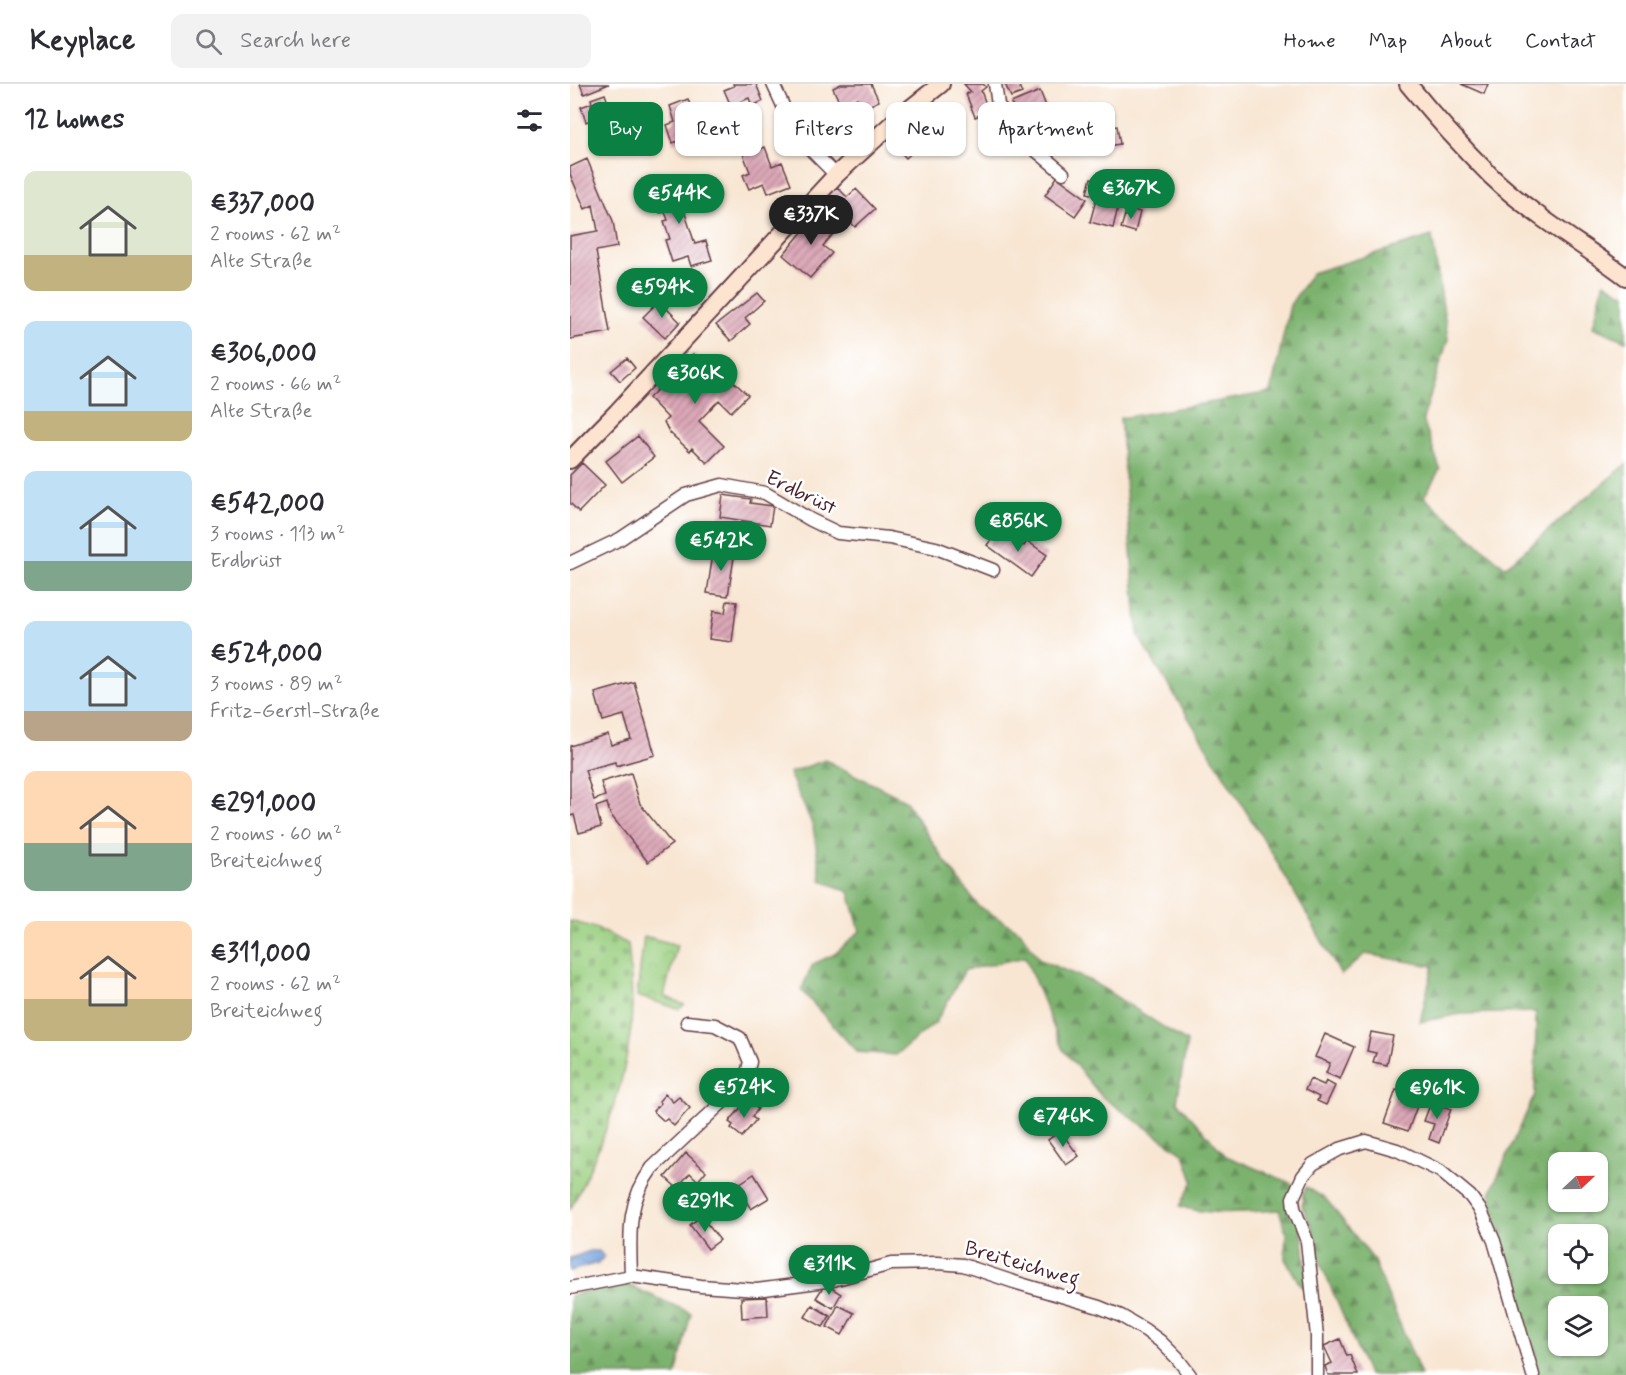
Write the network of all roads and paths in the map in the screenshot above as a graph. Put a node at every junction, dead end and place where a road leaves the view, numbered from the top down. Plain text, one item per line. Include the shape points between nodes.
1 (773, 84) edge
2 (940, 84) edge
3 (995, 84) edge
4 (1408, 84) edge
5 (1063, 173) dead end
6 (836, 175) junction
7 (1626, 277) edge
8 (570, 460) edge
9 (570, 563) edge
10 (993, 570) dead end
11 (687, 1022) dead end
12 (631, 1276) junction
13 (570, 1288) edge
14 (1190, 1375) edge
15 (1317, 1375) edge
16 (1533, 1375) edge

1 - 6 street via 797,136
2 - 6 street
3 - 5 street via 998,105 1016,134
4 - 7 street via 1493,177
6 - 8 street
9 - 10 street, Erdbrüst via 620,538 686,495 722,485 765,493 838,533 936,548
11 - 12 street via 715,1025 740,1038 750,1062 743,1083 643,1180 631,1215
12 - 13 street, Breiteichweg
12 - 14 street, Breiteichweg via 756,1290 833,1280 891,1264 963,1265 1121,1316 1160,1341
15 - 16 street via 1307,1241 1293,1198 1313,1164 1340,1149 1366,1141 1397,1150 1440,1171 1481,1210 1494,1241

